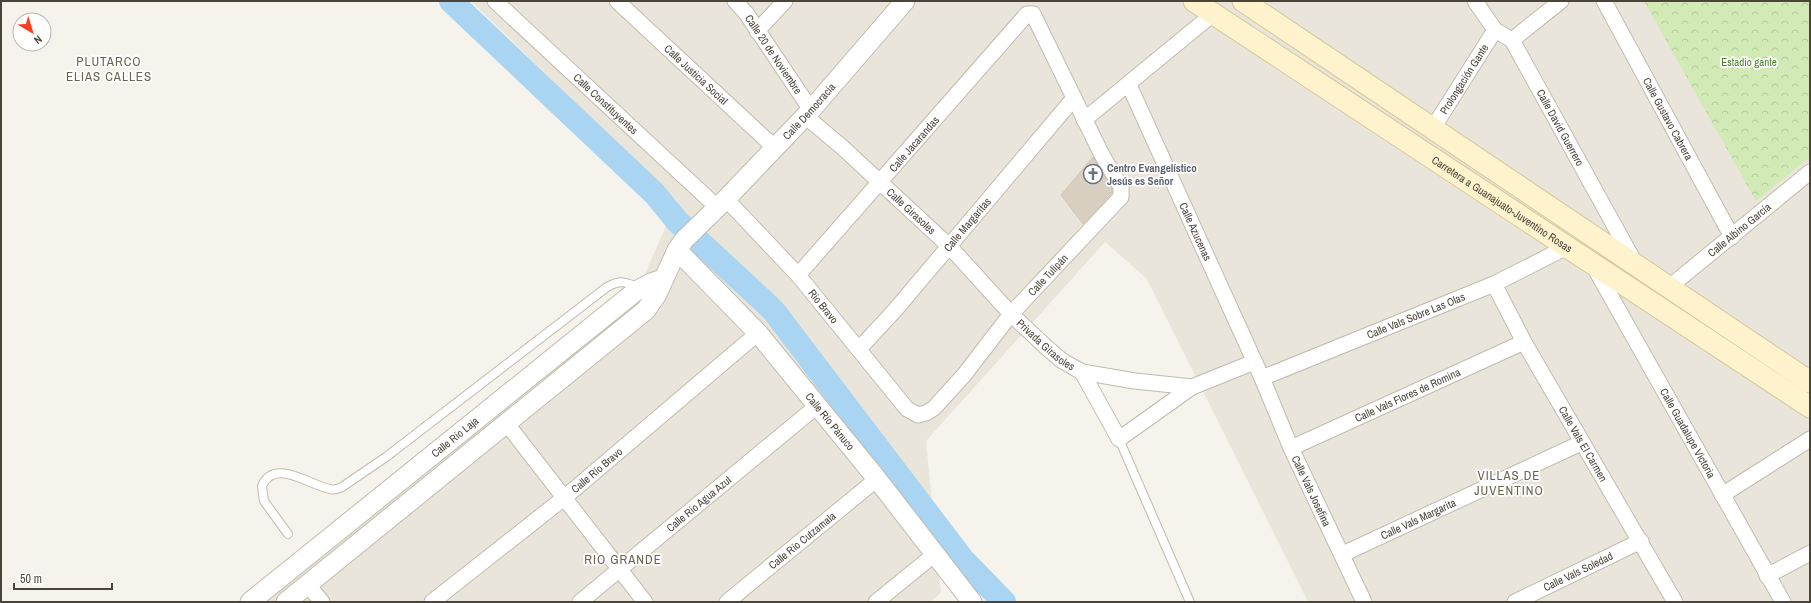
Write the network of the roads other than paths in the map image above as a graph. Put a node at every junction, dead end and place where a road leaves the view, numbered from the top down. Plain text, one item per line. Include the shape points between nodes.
1 (495, 1) edge
2 (617, 1) edge
3 (736, 1) edge
4 (785, 1) edge
5 (905, 1) edge
6 (1194, 1) edge
7 (1243, 1) edge
8 (1475, 1) edge
9 (1561, 1) edge
10 (1604, 1) edge
11 (1213, 14) junction
12 (1495, 30) junction
13 (757, 31) junction
14 (1512, 40) junction
15 (1129, 85) junction
16 (1378, 92) junction
17 (1074, 98) junction
18 (808, 112) junction
19 (1364, 113) junction
20 (1084, 120) junction
21 (1433, 128) junction
22 (774, 147) junction
23 (1809, 176) edge
24 (880, 182) junction
25 (717, 207) junction
26 (1732, 237) junction
27 (680, 245) junction
28 (949, 246) junction
29 (1567, 247) junction
30 (1592, 264) junction
31 (1636, 264) junction
32 (798, 275) junction
33 (663, 279) junction
34 (1494, 284) junction
35 (1668, 288) junction
36 (640, 289) junction
37 (1011, 314) junction
38 (758, 333) junction
39 (1524, 342) junction
40 (858, 349) junction
41 (1254, 362) junction
42 (1082, 372) junction
43 (1262, 378) junction
44 (1810, 382) edge
45 (1192, 386) junction
46 (817, 406) junction
47 (1810, 407) edge
48 (918, 415) joint
49 (507, 424) junction
50 (1119, 439) junction
51 (1810, 439) edge
52 (1581, 443) junction
53 (1291, 448) junction
54 (877, 479) junction
55 (1722, 495) junction
56 (564, 498) junction
57 (288, 534) dead end
58 (1641, 541) junction
59 (1810, 553) edge
60 (935, 554) junction
61 (1343, 554) junction
62 (621, 568) junction
63 (1768, 576) junction
64 (308, 585) junction
65 (250, 602) edge
66 (286, 602) edge
67 (322, 602) edge
68 (432, 602) edge
69 (580, 602) edge
70 (645, 602) edge
71 (727, 602) edge
72 (876, 602) edge
73 (972, 602) edge
74 (1190, 602) edge
75 (1364, 602) edge
76 (1515, 602) edge
77 (1675, 602) edge
78 (1782, 602) edge

1 - 25 street, Calle Constituyentes
2 - 22 street, Calle Justicia Social
3 - 13 street, Calle 20 de Noviembre
4 - 13 street
5 - 18 street, Calle Democracia
6 - 11 main road, Carretera a Guanajuato-Juventino Rosas
7 - 16 main road
8 - 12 street
9 - 14 street
10 - 26 street, Calle Gustavo Cabrera
11 - 15 street
11 - 19 main road, Carretera a Guanajuato-Juventino Rosas
12 - 14 street
12 - 21 street, Prolongación Gante
13 - 18 street, Calle 20 de Noviembre
14 - 31 street, Calle David Guerrero
15 - 20 street
15 - 41 street, Calle Azucenas
16 - 19 main road
16 - 21 main road
17 - 20 street
17 - 24 street, Calle Jacarandas via 1034,15 1030,13
17 - 28 street, Calle Margaritas
18 - 22 street, Calle Democracia
18 - 24 street, Calle Girasoles
19 - 29 main road, Carretera a Guanajuato-Juventino Rosas
20 - 37 street, Calle Tulipán via 1121,187 1121,197
21 - 31 main road
22 - 25 street, Calle Democracia
23 - 26 street, Calle Albino García
24 - 28 street, Calle Girasoles
24 - 32 street, Calle Jacarandas
25 - 27 street, Calle Democracia
25 - 32 street, Río Bravo
26 - 35 street, Calle Albino García
27 - 33 street, Calle Río Laja
27 - 38 street, Calle Río Pánuco
28 - 37 street, Calle Girasoles
28 - 40 street, Calle Margaritas
29 - 30 main road, Carretera a Guanajuato-Juventino Rosas
29 - 34 street, Calle Vals Sobre Las Olas
30 - 47 main road, Carretera a Guanajuato-Juventino Rosas
30 - 55 street, Calle Guadalupe Victoria
31 - 35 main road
32 - 40 street, Río Bravo
33 - 36 street, Calle Río Laja
33 - 49 street, Calle Río Laja via 646,310
34 - 39 street, Calle Vals El Carmen
34 - 43 street, Calle Vals Sobre Las Olas
35 - 44 main road
36 - 57 lane via 622,281 607,287 386,457 342,487 329,489 284,473 267,478 262,486 264,501
36 - 65 street, Calle Río Laja
37 - 42 street, Privada Girasoles via 1061,360
37 - 48 street, Calle Tulipán via 964,375 934,408
38 - 46 street, Calle Río Pánuco
38 - 56 street, Calle Río Bravo
39 - 52 street, Calle Vals El Carmen
39 - 53 street, Calle Vals Flores de Romina
40 - 48 street, Río Bravo via 907,409
41 - 43 street, Calle Azucenas
41 - 45 street
42 - 45 street via 1135,381
42 - 50 street
43 - 53 street, Calle Vals Josefina
45 - 50 street
46 - 54 street, Calle Río Pánuco
46 - 62 street, Calle Río Agua Azul
49 - 56 street
49 - 64 street, Calle Río Laja
50 - 74 lane
51 - 55 street
52 - 58 street, Calle Vals El Carmen
52 - 61 street, Calle Vals Margarita
53 - 61 street, Calle Vals Josefina
54 - 60 street, Calle Río Pánuco
54 - 71 street, Calle Río Cutzamala
55 - 63 street, Calle Guadalupe Victoria
56 - 62 street
56 - 68 street, Calle Río Bravo
58 - 76 street, Calle Vals Soledad
58 - 77 street, Calle Vals El Carmen
59 - 63 street
60 - 72 street
60 - 73 street, Calle Río Pánuco
61 - 75 street, Calle Vals Josefina
62 - 69 street, Calle Río Agua Azul
62 - 70 street
63 - 78 street, Calle Guadalupe Victoria
64 - 66 street, Calle Río Laja
64 - 67 street

